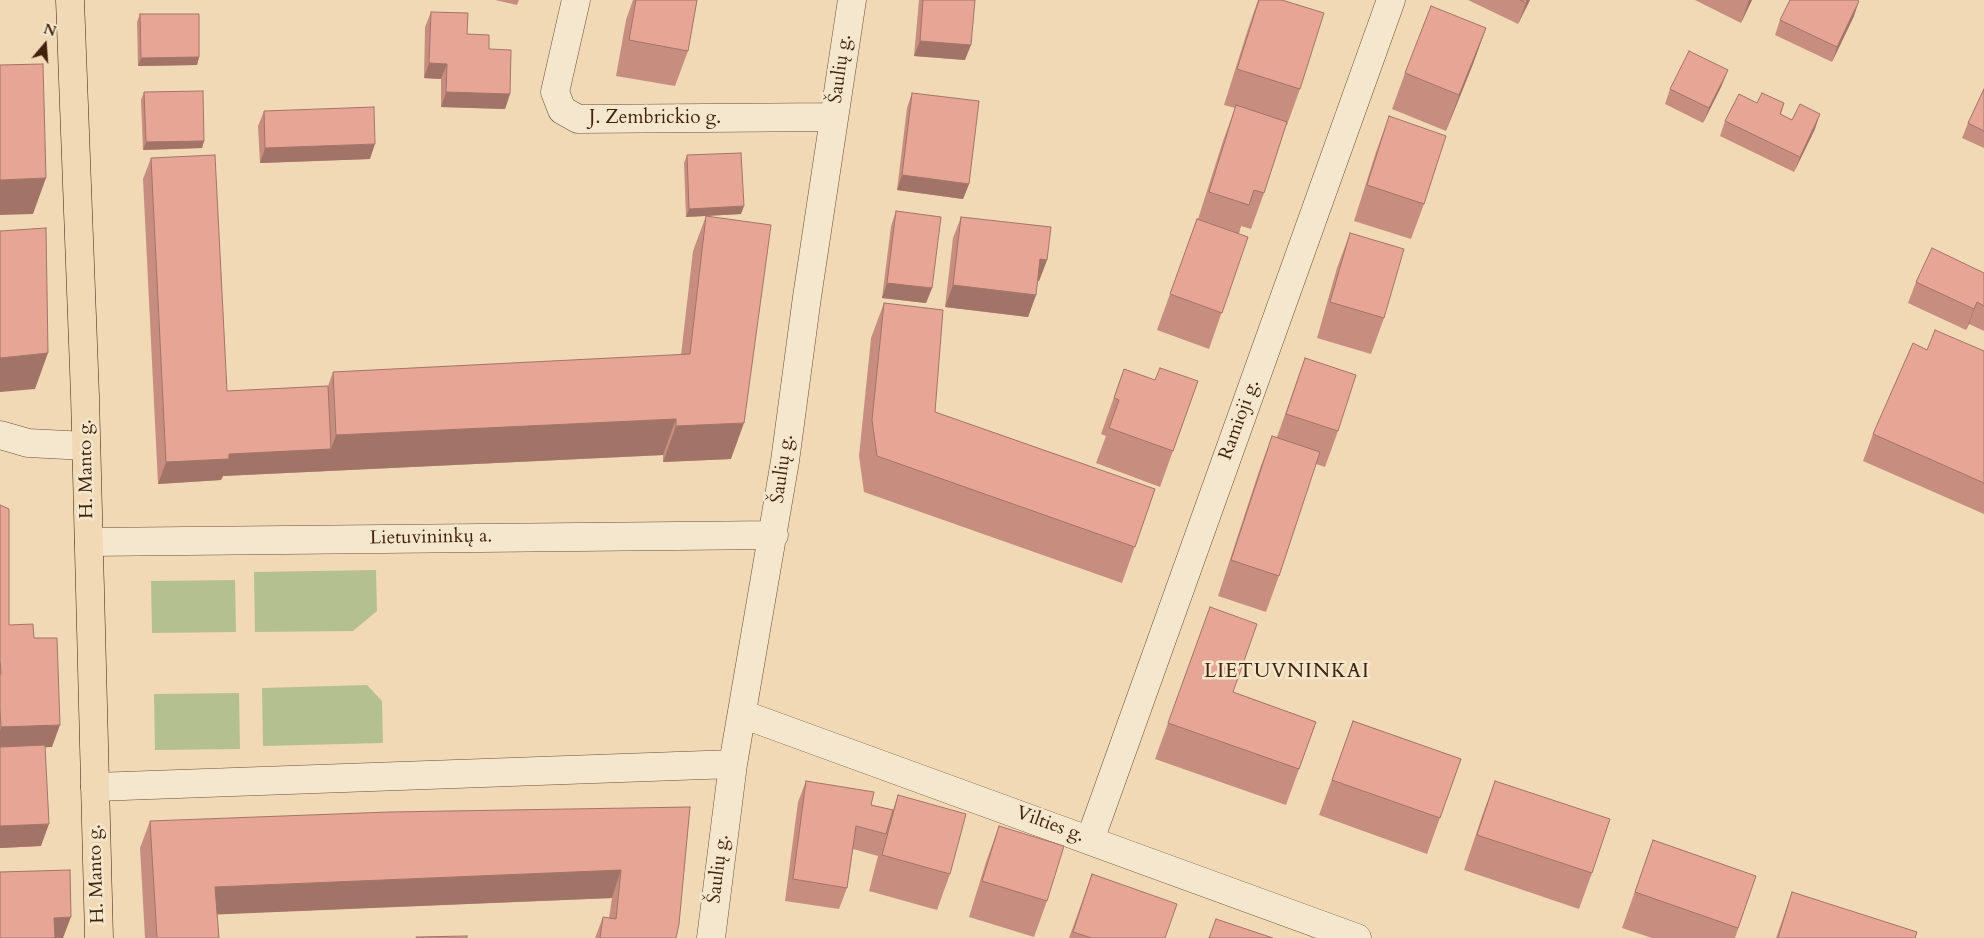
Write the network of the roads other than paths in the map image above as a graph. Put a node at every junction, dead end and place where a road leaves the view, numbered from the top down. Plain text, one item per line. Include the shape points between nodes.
1 (70, 0) edge
2 (576, 0) edge
3 (852, 0) edge
4 (1392, 0) edge
5 (834, 117) junction
6 (0, 436) edge
7 (86, 446) junction
8 (774, 534) junction
9 (89, 542) junction
10 (742, 714) junction
11 (733, 764) junction
12 (95, 787) junction
13 (1090, 840) junction
14 (99, 938) edge
15 (711, 938) edge
16 (1357, 938) edge

1 - 7 main road, H. Manto g.
2 - 5 street, J. Zembrickio g. via 555,92 562,110 578,119
3 - 5 street, Šaulių g.
4 - 13 street, Ramioji g.
5 - 8 street, Šaulių g.
6 - 7 street via 28,442
7 - 9 main road, H. Manto g.
8 - 9 street, Lietuvininkų a.
8 - 10 street, Šaulių g.
9 - 12 main road, H. Manto g.
10 - 11 street, Šaulių g.
10 - 13 street, Vilties g.
11 - 12 street
11 - 15 street, Šaulių g.
12 - 14 main road, H. Manto g.
13 - 16 street, Vilties g.

